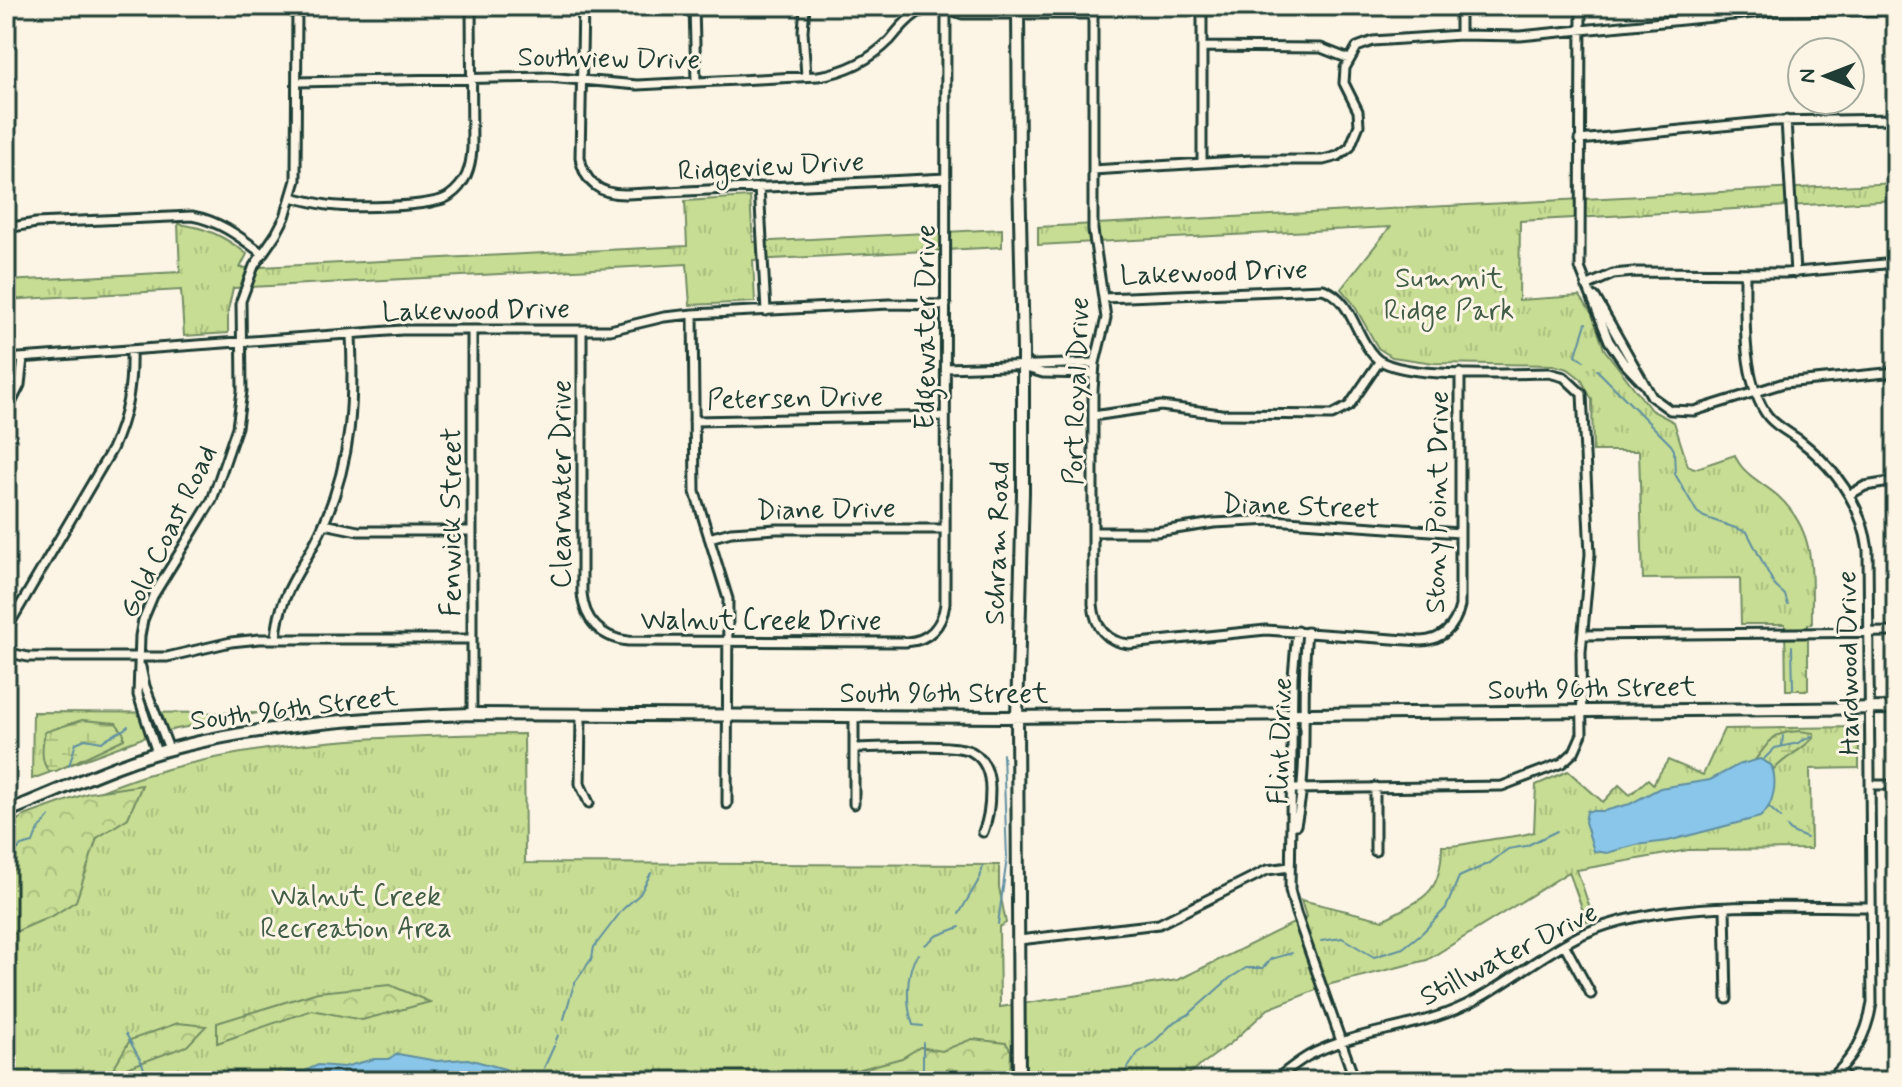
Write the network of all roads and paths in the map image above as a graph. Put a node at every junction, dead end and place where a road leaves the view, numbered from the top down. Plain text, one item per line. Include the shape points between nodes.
1 (297, 6) edge
2 (471, 6) edge
3 (583, 6) edge
4 (694, 6) edge
5 (805, 6) edge
6 (1202, 6) edge
7 (1460, 6) edge
8 (1581, 6) edge
9 (948, 7) edge
10 (1774, 8) edge
11 (1018, 10) edge
12 (1094, 10) edge
13 (1896, 10) edge
14 (1580, 29) junction
15 (1460, 35) junction
16 (1202, 47) junction
17 (1349, 59) junction
18 (806, 76) junction
19 (472, 78) junction
20 (582, 80) junction
21 (297, 82) junction
22 (696, 82) junction
23 (1896, 119) edge
24 (1786, 120) junction
25 (1579, 140) junction
26 (1202, 162) junction
27 (1093, 170) junction
28 (946, 178) junction
29 (759, 187) junction
30 (291, 197) junction
31 (6, 228) edge
32 (263, 254) junction
33 (1896, 263) edge
34 (1795, 273) junction
35 (1745, 274) junction
36 (1586, 286) junction
37 (1103, 298) junction
38 (946, 305) junction
39 (766, 311) junction
40 (693, 314) junction
41 (472, 330) junction
42 (582, 330) junction
43 (351, 334) junction
44 (240, 343) junction
45 (131, 351) junction
46 (23, 358) junction
47 (6, 359) edge
48 (1379, 362) junction
49 (1095, 363) junction
50 (1023, 367) junction
51 (946, 368) junction
52 (1896, 372) edge
53 (1460, 373) junction
54 (1094, 374) junction
55 (1757, 391) junction
56 (6, 413) edge
57 (945, 416) junction
58 (1093, 416) junction
59 (694, 421) junction
60 (1896, 481) edge
61 (1849, 495) junction
62 (324, 524) junction
63 (945, 529) junction
64 (472, 531) junction
65 (1093, 532) junction
66 (1460, 533) junction
67 (709, 538) junction
68 (6, 630) edge
69 (1297, 631) junction
70 (601, 632) joint
71 (1307, 632) junction
72 (1869, 632) junction
73 (1896, 632) edge
74 (1583, 635) junction
75 (276, 639) junction
76 (472, 639) junction
77 (922, 639) joint
78 (728, 641) junction
79 (6, 652) edge
80 (139, 657) junction
81 (1870, 708) junction
82 (1896, 708) edge
83 (1581, 711) junction
84 (472, 714) junction
85 (1298, 714) junction
86 (581, 715) junction
87 (727, 716) junction
88 (854, 716) junction
89 (1017, 717) junction
90 (854, 748) junction
91 (169, 749) junction
92 (157, 753) junction
93 (1870, 785) junction
94 (1896, 785) edge
95 (1375, 787) junction
96 (1293, 789) junction
97 (1303, 789) junction
98 (589, 803) dead end
99 (727, 804) dead end
100 (854, 804) dead end
101 (7, 810) edge
102 (983, 832) dead end
103 (1291, 851) junction
104 (1375, 851) dead end
105 (1290, 867) junction
106 (1871, 907) junction
107 (1725, 908) junction
108 (1019, 940) junction
109 (1564, 944) junction
110 (1591, 994) dead end
111 (1727, 999) dead end
112 (1342, 1042) junction
113 (1840, 1071) junction
114 (1019, 1081) edge
115 (1274, 1081) edge
116 (1355, 1081) edge
117 (1828, 1081) edge
118 (1849, 1081) edge

1 - 21 street, Gold Coast Road
2 - 19 street
3 - 20 street
4 - 22 street
5 - 18 street
6 - 16 street
7 - 15 street
8 - 14 street
9 - 11 street, Southview Drive via 962,14
9 - 18 street, Southview Drive via 915,14 874,54 850,68
9 - 28 street, Edgewater Drive
10 - 13 street
10 - 14 street
11 - 12 street, Southview Drive
11 - 50 main road, Schram Road
12 - 27 street, Port Royal Drive
14 - 15 street
14 - 25 street
15 - 17 street via 1373,41 1357,47
16 - 17 street via 1321,48
16 - 26 street
17 - 26 street via 1344,83 1359,125 1344,153 1323,160
18 - 22 street, Southview Drive
19 - 20 street, Southview Drive
19 - 21 street, Southview Drive
19 - 30 street via 471,167 453,193 433,203 344,207
20 - 22 street, Southview Drive via 637,85
20 - 29 street, Ridgeview Drive via 581,166 599,190 619,195
21 - 30 street, Gold Coast Road via 297,163
23 - 24 street
24 - 25 street
24 - 34 street
25 - 36 street via 1578,249
26 - 27 street
27 - 37 street, Port Royal Drive via 1093,230
28 - 29 street, Ridgeview Drive
28 - 38 street, Edgewater Drive
29 - 39 street
30 - 32 street, Gold Coast Road
31 - 32 street via 192,216 226,228
32 - 44 street, Gold Coast Road via 241,301
33 - 34 street
34 - 35 street
35 - 36 street via 1634,272
35 - 55 street, Hardwood Drive via 1746,350
36 - 55 street via 1612,347 1657,402 1679,412 1694,411
37 - 48 street, Lakewood Drive via 1323,289 1339,299
37 - 49 street, Port Royal Drive via 1105,325
38 - 39 street, Lakewood Drive
38 - 51 street, Edgewater Drive
39 - 40 street, Lakewood Drive
40 - 42 street, Lakewood Drive via 617,329
40 - 59 street
41 - 42 street, Lakewood Drive
41 - 43 street, Lakewood Drive
41 - 64 street, Fenwick Street
42 - 70 street, Clearwater Drive via 582,593 587,616
43 - 44 street, Lakewood Drive
43 - 62 street via 350,433
44 - 45 street, Lakewood Drive
44 - 80 street, Gold Coast Road via 242,391 231,450 212,500 148,608
45 - 46 street, Lakewood Drive
45 - 68 street via 125,420
46 - 47 street, Lakewood Drive
46 - 56 street via 20,385
48 - 53 street
48 - 58 street via 1349,406 1332,415 1221,414 1161,406
49 - 50 street
49 - 54 street, Port Royal Drive
50 - 51 street
50 - 54 street via 1043,373
50 - 89 main road, Schram Road
51 - 57 street, Edgewater Drive
52 - 55 street via 1784,383
53 - 66 street, Stony Point Drive
53 - 74 street via 1549,373 1573,383 1582,394 1590,554
54 - 58 street, Port Royal Drive
55 - 61 street, Hardwood Drive via 1769,418 1824,463
57 - 59 street, Petersen Drive
57 - 63 street, Edgewater Drive
58 - 65 street, Port Royal Drive
59 - 67 street via 695,492
60 - 61 street via 1865,486
61 - 72 street, Hardwood Drive via 1867,538
62 - 64 street via 358,531
62 - 75 street via 283,599
63 - 67 street, Diane Drive via 777,529
63 - 77 street, Edgewater Drive via 944,611 936,629
64 - 76 street, Fenwick Street
65 - 66 street, Diane Street via 1156,532 1273,520
65 - 69 street, Port Royal Drive via 1094,613 1102,633 1112,640 1129,644 1251,630
66 - 71 street, Stony Point Drive via 1460,606 1449,631 1427,641
67 - 78 street via 728,599
69 - 71 street
69 - 85 street, Flint Drive
70 - 78 street, Walnut Creek Drive via 628,641
71 - 85 street, Flint Drive
72 - 73 street
72 - 74 street
72 - 81 street, Hardwood Drive
74 - 83 street
75 - 76 street
75 - 80 street via 231,642 178,656
76 - 84 street, Fenwick Street
77 - 78 street, Walnut Creek Drive
78 - 87 street
79 - 80 street via 28,657
80 - 91 street, Gold Coast Road
80 - 92 street, Gold Coast Road via 138,695
81 - 82 main road, South 96th Street
81 - 83 main road, South 96th Street
81 - 93 street, Hardwood Drive
83 - 85 main road, South 96th Street
83 - 95 street via 1582,734 1574,752 1562,763 1502,786
84 - 86 main road, South 96th Street
84 - 91 main road, South 96th Street via 317,724
85 - 89 main road, South 96th Street
85 - 96 street, Flint Drive
85 - 97 street, Flint Drive
86 - 87 main road, South 96th Street
86 - 98 street via 580,784
87 - 88 main road, South 96th Street
87 - 99 street
88 - 89 main road, South 96th Street
88 - 90 street
89 - 108 main road, Schram Road
90 - 100 street
90 - 102 street via 972,752 990,778 989,817
91 - 92 main road, South 96th Street
92 - 101 main road, South 96th Street
93 - 94 street
93 - 106 street, Hardwood Drive
95 - 97 street
95 - 104 street
96 - 97 street
96 - 103 street, Flint Drive
97 - 103 street, Flint Drive
103 - 105 street, Flint Drive
105 - 108 street via 1267,870 1159,924
105 - 112 street, Flint Drive via 1292,902
106 - 107 street, Stillwater Drive
106 - 113 street, Hardwood Drive via 1870,1015 1860,1045
107 - 109 street, Stillwater Drive via 1629,920
107 - 111 street
108 - 114 main road, Schram Road
109 - 110 street
109 - 112 street, Stillwater Drive via 1458,1009
112 - 115 street, Stillwater Drive via 1308,1056
112 - 116 street, Flint Drive
113 - 117 street, Hardwood Drive
113 - 118 street

